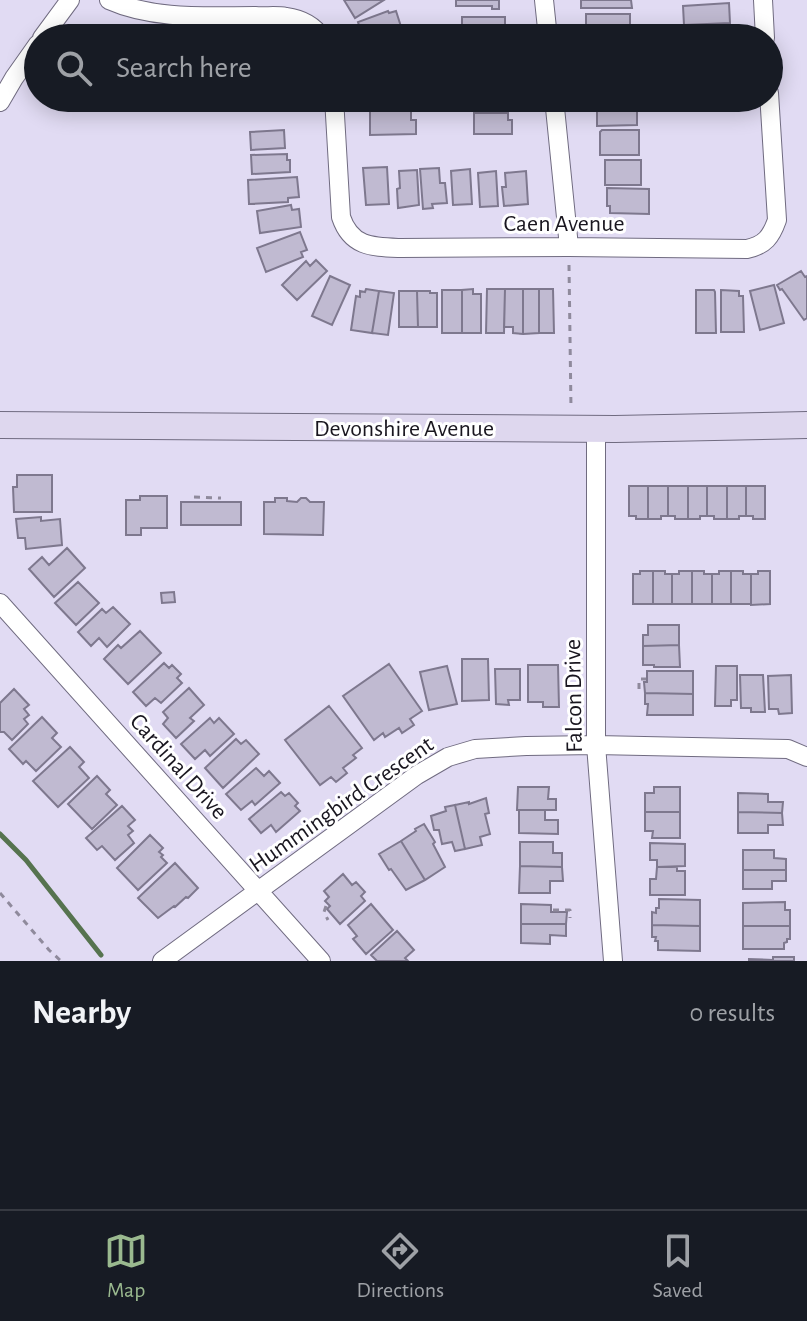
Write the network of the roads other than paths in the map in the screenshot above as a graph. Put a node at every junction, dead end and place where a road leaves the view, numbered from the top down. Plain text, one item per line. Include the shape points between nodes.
1 (70, 0) edge
2 (109, 0) edge
3 (544, 0) edge
4 (763, 0) edge
5 (52, 24) edge
6 (308, 24) edge
7 (547, 24) edge
8 (764, 24) edge
9 (24, 58) edge
10 (7, 74) edge
11 (0, 102) edge
12 (335, 112) edge
13 (555, 112) edge
14 (770, 112) edge
15 (569, 247) junction
16 (0, 425) edge
17 (807, 425) edge
18 (583, 429) junction
19 (0, 603) edge
20 (596, 745) junction
21 (807, 757) edge
22 (259, 890) junction
23 (162, 961) edge
24 (321, 961) edge
25 (613, 961) edge

1 - 5 street
2 - 6 street via 177,15 287,17
3 - 7 street
4 - 8 street
9 - 10 street
10 - 11 street
12 - 15 street, Caen Avenue via 341,217 356,240 384,247
13 - 15 street
14 - 15 street, Caen Avenue via 777,220 759,247
16 - 18 main road, Devonshire Avenue
17 - 18 main road, Devonshire Avenue
18 - 20 street, Falcon Drive
19 - 22 street, Cardinal Drive
20 - 21 street, Hummingbird Crescent via 788,749
20 - 22 street, Hummingbird Crescent via 475,749 448,757
20 - 25 street, Falcon Drive
22 - 23 street, Hummingbird Crescent
22 - 24 street, Cardinal Drive

